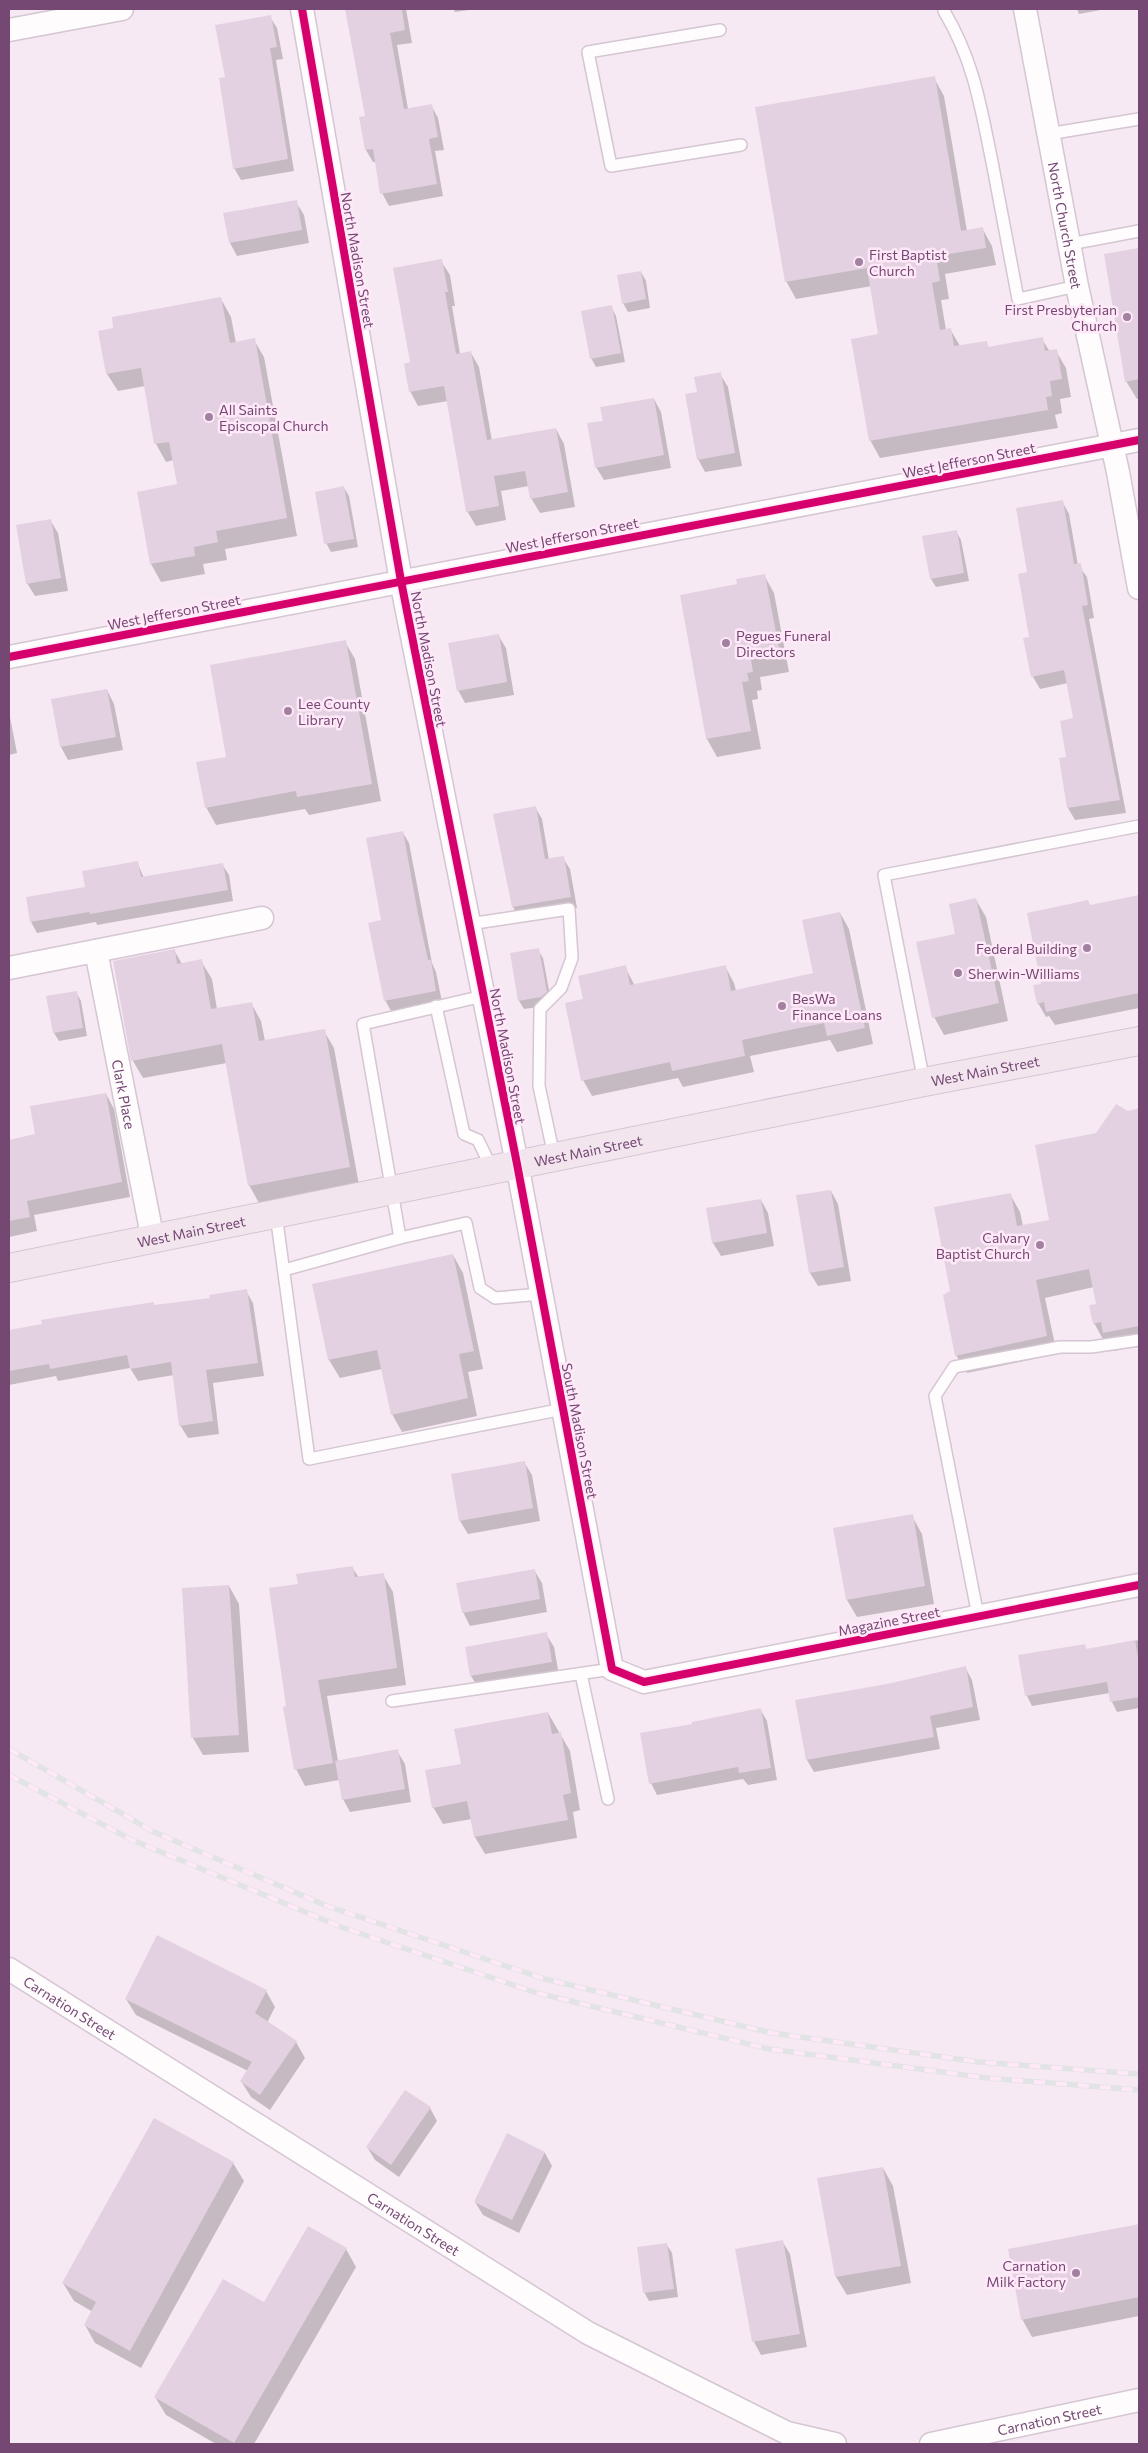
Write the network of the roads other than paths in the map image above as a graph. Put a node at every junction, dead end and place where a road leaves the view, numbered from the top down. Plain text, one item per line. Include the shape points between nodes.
1 (122, 9) edge
2 (302, 9) edge
3 (1025, 9) edge
4 (944, 11) dead end
5 (9, 30) edge
6 (720, 30) dead end
7 (1139, 119) edge
8 (1048, 134) junction
9 (741, 145) dead end
10 (1139, 231) edge
11 (1070, 244) junction
12 (1077, 286) junction
13 (1139, 440) edge
14 (1112, 445) junction
15 (401, 580) junction
16 (1139, 588) edge
17 (9, 657) edge
18 (1139, 826) edge
19 (262, 918) dead end
20 (469, 924) junction
21 (96, 951) junction
22 (9, 968) edge
23 (483, 996) junction
24 (436, 1006) junction
25 (1139, 1041) edge
26 (924, 1082) junction
27 (554, 1156) junction
28 (504, 1166) junction
29 (392, 1190) junction
30 (276, 1214) junction
31 (400, 1238) junction
32 (153, 1240) junction
33 (9, 1268) edge
34 (284, 1270) junction
35 (541, 1294) junction
36 (1139, 1340) edge
37 (563, 1409) junction
38 (1139, 1585) edge
39 (978, 1616) junction
40 (612, 1669) junction
41 (581, 1674) junction
42 (392, 1702) dead end
43 (608, 1799) dead end
44 (9, 1969) edge
45 (1139, 2400) edge
46 (835, 2444) edge
47 (931, 2444) edge

1 - 5 street
2 - 15 street, North Madison Street
3 - 8 street, North Church Street
4 - 12 lane via 970,61 1018,299
6 - 9 lane via 588,52 611,166
7 - 8 lane
8 - 11 street, North Church Street
10 - 11 lane
11 - 12 street, North Church Street
12 - 14 street, North Church Street
13 - 14 street, West Jefferson Street
14 - 15 street, West Jefferson Street
14 - 16 street, North Church Street
15 - 17 street, West Jefferson Street
15 - 20 street, North Madison Street
18 - 26 lane via 884,875
19 - 21 street
20 - 23 street, North Madison Street
20 - 27 lane via 569,909 572,958 561,988 540,1010 539,1086
21 - 22 street
21 - 32 street, Clark Place
23 - 24 lane
23 - 28 street, North Madison Street
24 - 28 lane via 464,1134 478,1140
24 - 29 lane via 363,1024
25 - 26 main road, West Main Street
26 - 27 main road, West Main Street
27 - 28 main road, West Main Street
28 - 29 main road, West Main Street
28 - 35 street, South Madison Street
29 - 30 main road, West Main Street
29 - 31 lane
30 - 32 main road, West Main Street
30 - 34 lane
31 - 34 lane
31 - 35 lane via 466,1223 480,1288 494,1298
32 - 33 main road, West Main Street
34 - 37 lane via 309,1459
35 - 37 street, South Madison Street
36 - 39 lane via 1091,1347 1060,1347 954,1367 935,1396
37 - 40 street, South Madison Street
38 - 39 street, Magazine Street
39 - 40 street, Magazine Street via 644,1682
40 - 41 lane
41 - 42 lane
41 - 43 lane
44 - 46 street, Carnation Street via 588,2333 787,2433
45 - 47 street, Carnation Street

